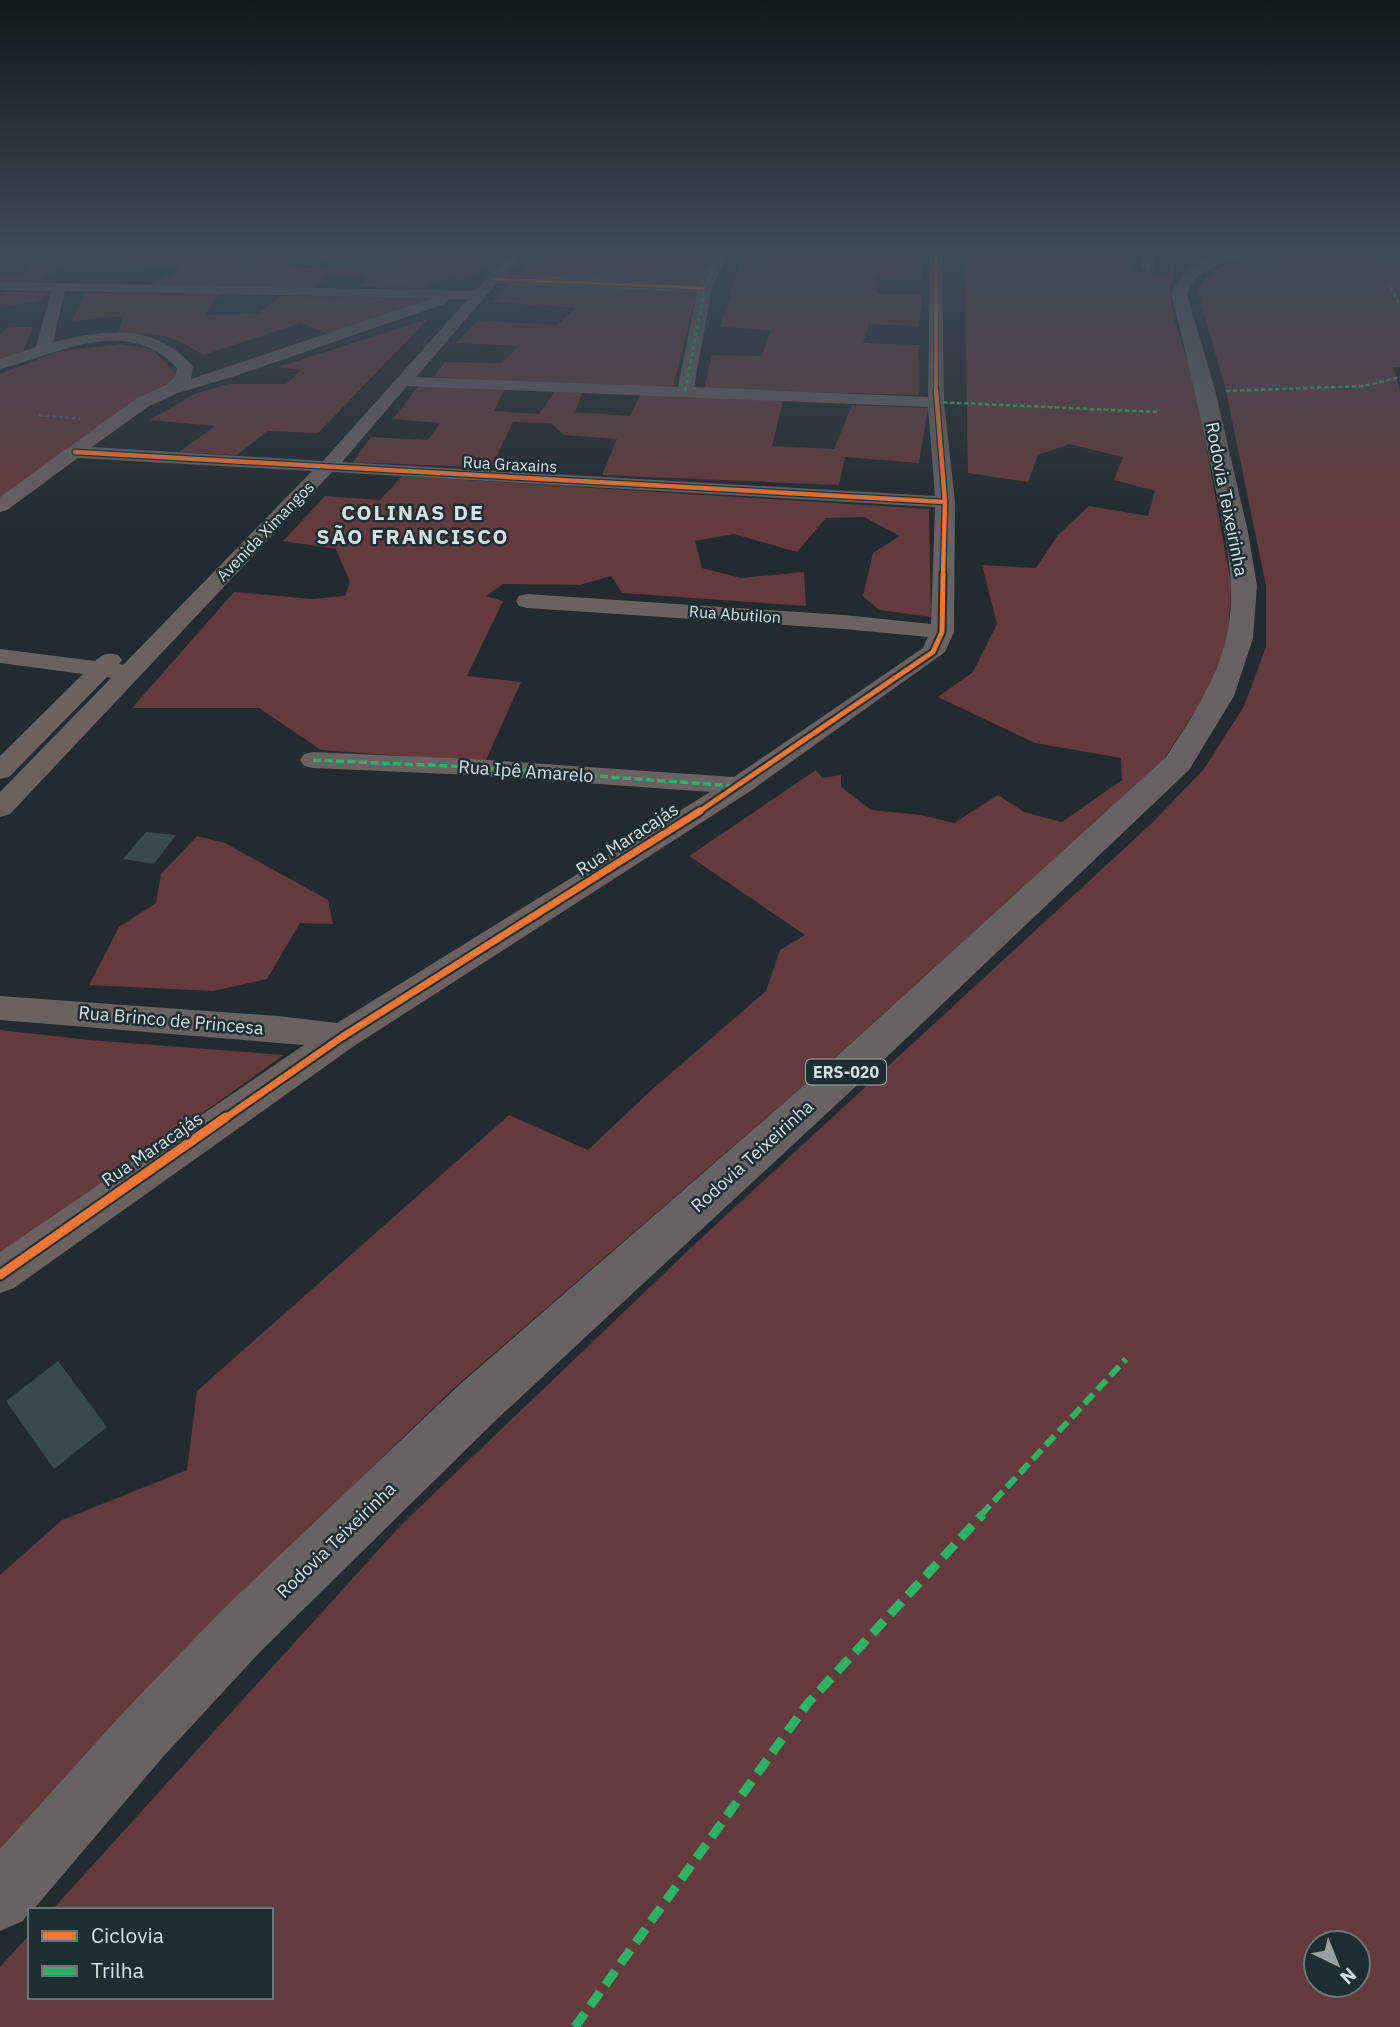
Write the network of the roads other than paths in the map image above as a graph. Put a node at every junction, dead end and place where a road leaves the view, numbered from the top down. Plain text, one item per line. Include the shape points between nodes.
1 (45, 344) edge
2 (73, 344) edge
3 (155, 344) edge
4 (316, 344) edge
5 (421, 344) edge
6 (431, 344) edge
7 (694, 344) edge
8 (936, 344) edge
9 (1192, 344) edge
10 (44, 347) junction
11 (0, 365) edge
12 (401, 381) junction
13 (172, 389) junction
14 (685, 391) junction
15 (936, 402) junction
16 (75, 452) junction
17 (301, 466) junction
18 (327, 467) junction
19 (282, 485) dead end
20 (945, 502) junction
21 (0, 506) edge
22 (527, 601) dead end
23 (942, 632) junction
24 (121, 649) dead end
25 (0, 656) edge
26 (102, 668) junction
27 (130, 673) junction
28 (313, 760) dead end
29 (0, 771) edge
30 (738, 786) junction
31 (0, 808) edge
32 (0, 1007) edge
33 (342, 1037) junction
34 (0, 1275) edge
35 (0, 1898) edge

1 - 10 street
2 - 10 street
3 - 13 street via 185,367 183,378
4 - 13 street
5 - 17 street, Avenida Ximangos
6 - 12 street, Avenida Ximangos
7 - 14 street
8 - 15 street
9 - 35 main road, Rodovia Teixeirinha / ERS-020 via 1236,532 1244,586 1240,638 1220,696 1178,763 839,1078 468,1412 240,1632
10 - 11 street
12 - 14 street
12 - 18 street, Avenida Ximangos
13 - 16 street via 143,402
14 - 15 street
15 - 20 street
16 - 17 street, Rua Graxains
16 - 21 street
17 - 18 street, Rua Graxains
17 - 19 street, Avenida Ximangos
18 - 20 street, Rua Graxains
18 - 27 street, Avenida Ximangos
20 - 23 street
22 - 23 street, Rua Abutilon
23 - 30 street, Rua Maracajás via 933,652
24 - 26 street
25 - 26 street
26 - 27 street
26 - 29 street
27 - 31 street, Avenida Ximangos
28 - 30 street, Rua Ipê Amarelo
30 - 33 street, Rua Maracajás
32 - 33 street, Rua Brinco de Princesa
33 - 34 street, Rua Maracajás

